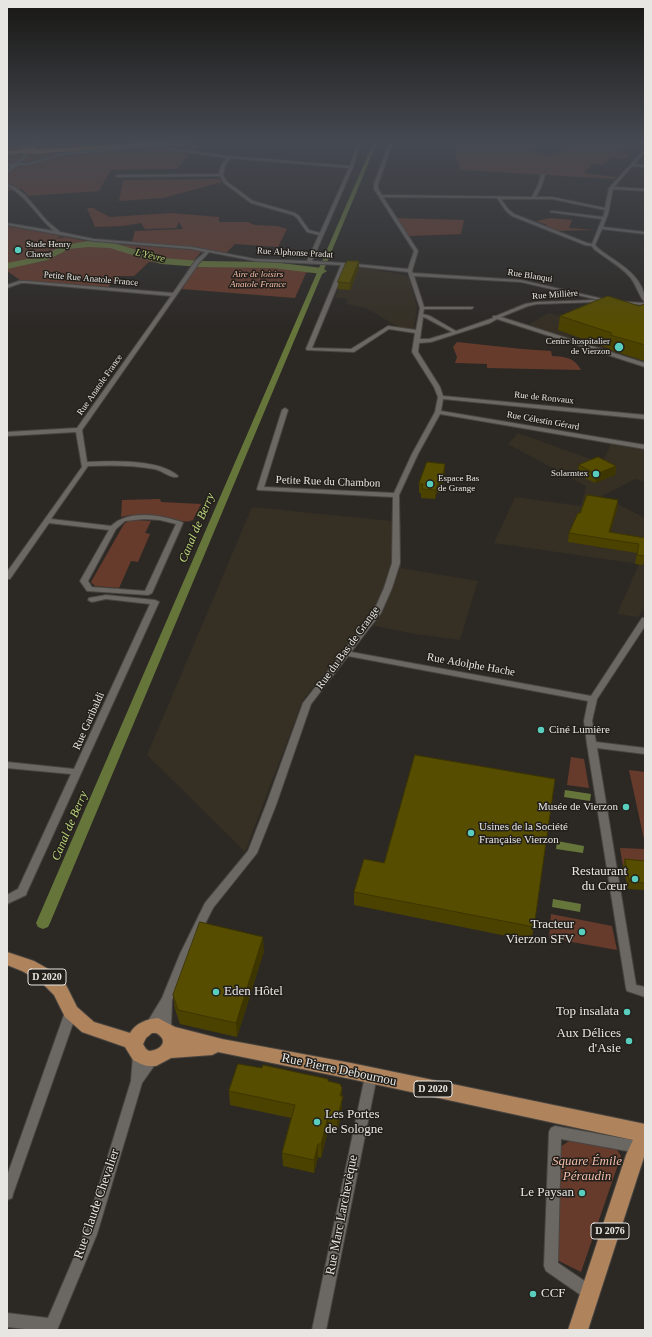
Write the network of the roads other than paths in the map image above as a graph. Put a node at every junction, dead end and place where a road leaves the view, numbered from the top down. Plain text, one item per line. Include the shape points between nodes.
1 (33, 205) edge
2 (264, 205) edge
3 (335, 205) edge
4 (386, 205) edge
5 (504, 205) edge
6 (590, 205) edge
7 (607, 205) edge
8 (606, 209) junction
9 (552, 212) dead end
10 (604, 218) junction
11 (7, 224) edge
12 (600, 228) junction
13 (56, 233) junction
14 (645, 233) edge
15 (322, 235) junction
16 (593, 245) junction
17 (208, 251) junction
18 (309, 262) junction
19 (344, 264) junction
20 (410, 272) junction
21 (7, 287) edge
22 (174, 295) junction
23 (645, 301) edge
24 (612, 302) junction
25 (645, 304) edge
26 (422, 308) junction
27 (471, 308) dead end
28 (420, 315) junction
29 (495, 317) junction
30 (417, 332) junction
31 (455, 332) junction
32 (416, 341) junction
33 (645, 365) edge
34 (441, 397) junction
35 (285, 410) dead end
36 (438, 412) junction
37 (645, 417) edge
38 (79, 430) junction
39 (7, 434) edge
40 (645, 447) edge
41 (85, 464) junction
42 (175, 476) dead end
43 (396, 495) junction
44 (47, 521) junction
45 (113, 528) junction
46 (7, 577) edge
47 (92, 600) dead end
48 (645, 620) edge
49 (346, 653) junction
50 (592, 699) junction
51 (592, 744) junction
52 (645, 751) edge
53 (7, 765) edge
54 (78, 772) junction
55 (7, 900) edge
56 (7, 958) edge
57 (645, 992) edge
58 (72, 1012) junction
59 (151, 1039) junction
60 (222, 1046) junction
61 (371, 1076) junction
62 (643, 1138) edge
63 (7, 1194) edge
64 (590, 1294) junction
65 (7, 1320) edge
66 (51, 1328) edge
67 (318, 1330) edge
68 (578, 1330) edge

1 - 13 street
2 - 15 street via 294,214 308,231
3 - 15 street
4 - 20 street via 416,251
5 - 16 street via 513,215
6 - 8 street
7 - 8 street
8 - 10 street
9 - 10 street
10 - 12 street
11 - 13 street, Rue Alphonse Pradat
12 - 14 street
12 - 16 street
13 - 17 street, Rue Alphonse Pradat via 94,240
15 - 18 street
16 - 23 street via 633,277
17 - 18 street, Rue Alphonse Pradat via 254,260
17 - 22 street, Rue Anatole France
18 - 19 street, Rue Alphonse Pradat
19 - 20 street, Rue Alphonse Pradat
19 - 30 street via 310,349 352,352 388,327
20 - 24 street, Rue Blanqui via 521,281
20 - 26 street
21 - 22 street, Petite Rue Anatole France via 26,282
22 - 38 street, Rue Anatole France
24 - 25 street, Rue Blanqui
24 - 29 street, Rue Millière via 537,303
26 - 27 street
26 - 28 street
28 - 30 street
28 - 31 street
29 - 31 street, Rue Millière via 488,322
29 - 33 street
30 - 32 street
31 - 32 street, Rue Millière via 430,341
32 - 34 street via 415,352
34 - 36 street, Rue du Bas de Grange
34 - 37 street, Rue de Ronvaux
35 - 43 street, Petite Rue du Chambon via 260,489
36 - 40 street, Rue Célestin Gérard
36 - 43 street, Rue du Bas de Grange
38 - 39 street
38 - 41 street, Rue Anatole France
41 - 42 street via 110,463 157,467
41 - 44 street
43 - 49 street, Rue du Bas de Grange via 396,564 377,613
44 - 45 street
44 - 46 street
45 - 45 street via 84,581 90,588 148,593 180,523 133,517 121,521
47 - 54 street, Rue Garibaldi via 106,597 155,602
48 - 50 street
49 - 50 street, Rue Adolphe Hache
49 - 59 street, Rue du Bas de Grange via 308,703 252,853 209,906 185,954
50 - 51 street via 588,720
51 - 52 street
51 - 57 street via 631,988
53 - 54 street
54 - 55 street, Rue Garibaldi via 22,892
56 - 58 main road, D 2020 via 46,976 60,990
58 - 59 main road, Rue Pierre Debournou / D 2020 via 88,1027 131,1041
58 - 63 street
59 - 60 main road, Rue Pierre Debournou / D 2020
59 - 60 main road, Rue Pierre Debournou / D 2020 via 162,1056 168,1051
59 - 66 street, Rue Claude Chevalier via 90,1234
60 - 61 main road, Rue Pierre Debournou / D 2020
61 - 62 main road, Rue Pierre Debournou / D 2020
61 - 67 street, Rue Marc Larchevèque
62 - 64 main road, D 2076
62 - 64 street via 555,1132 551,1266
64 - 68 main road, D 2076
65 - 66 street

